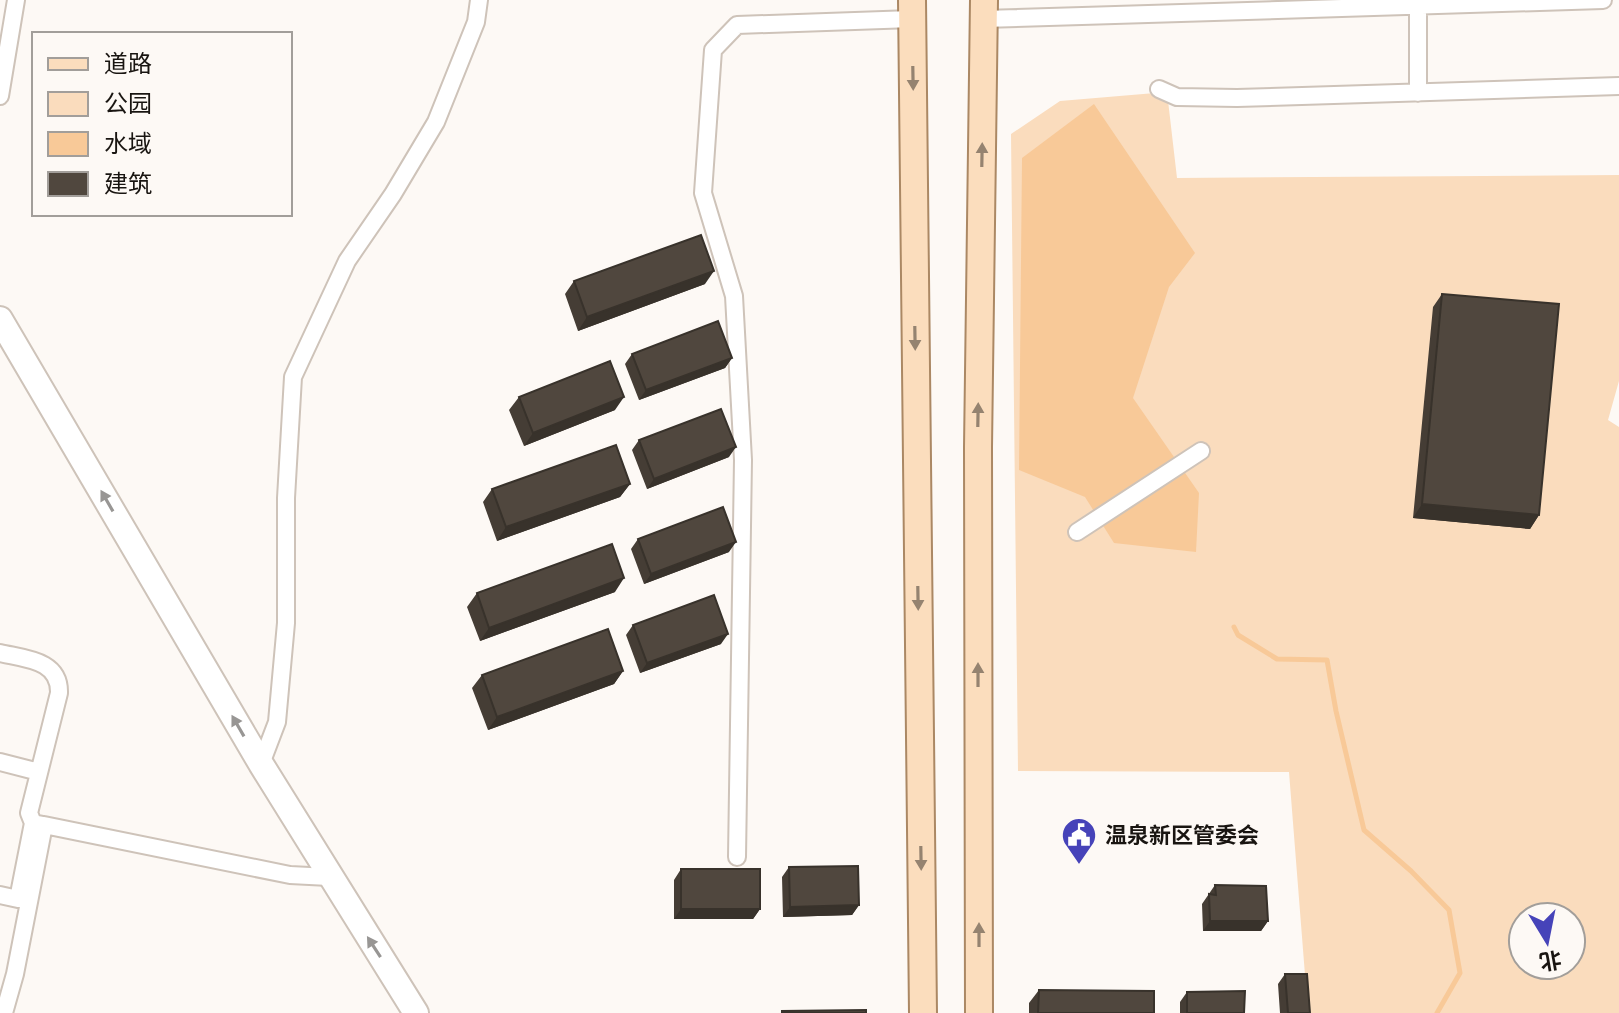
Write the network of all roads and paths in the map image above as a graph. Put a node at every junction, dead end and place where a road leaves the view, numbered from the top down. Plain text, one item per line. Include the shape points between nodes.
1 (16, 0) edge
2 (479, 0) edge
3 (1603, 0) edge
4 (1418, 3) edge
5 (984, 9) edge
6 (912, 10) edge
7 (1619, 86) edge
8 (1159, 89) dead end
9 (1418, 93) junction
10 (0, 96) edge
11 (0, 319) edge
12 (7, 346) edge
13 (1201, 451) dead end
14 (1077, 532) dead end
15 (0, 653) edge
16 (0, 762) edge
17 (261, 764) junction
18 (39, 772) junction
19 (39, 824) junction
20 (737, 857) dead end
21 (329, 877) junction
22 (0, 895) edge
23 (4, 1013) edge
24 (416, 1013) edge
25 (923, 1013) edge
26 (979, 1013) edge

1 - 10 street
2 - 17 street via 476,22 436,122 347,261 293,377 286,623 277,722
3 - 4 street
4 - 5 street
4 - 9 street
26 -> 5 main road
6 - 20 street via 737,25 713,50 703,193 734,296 743,460
6 -> 25 main road
7 - 9 street
8 - 9 street via 1191,98
11 - 12 street
17 -> 12 street
13 - 14 street
15 - 18 street via 41,663 59,682
16 - 18 street
17 - 21 street
18 - 19 street via 29,813
19 - 21 street via 290,875
19 - 22 street via 18,899
19 - 23 street
24 -> 21 street

